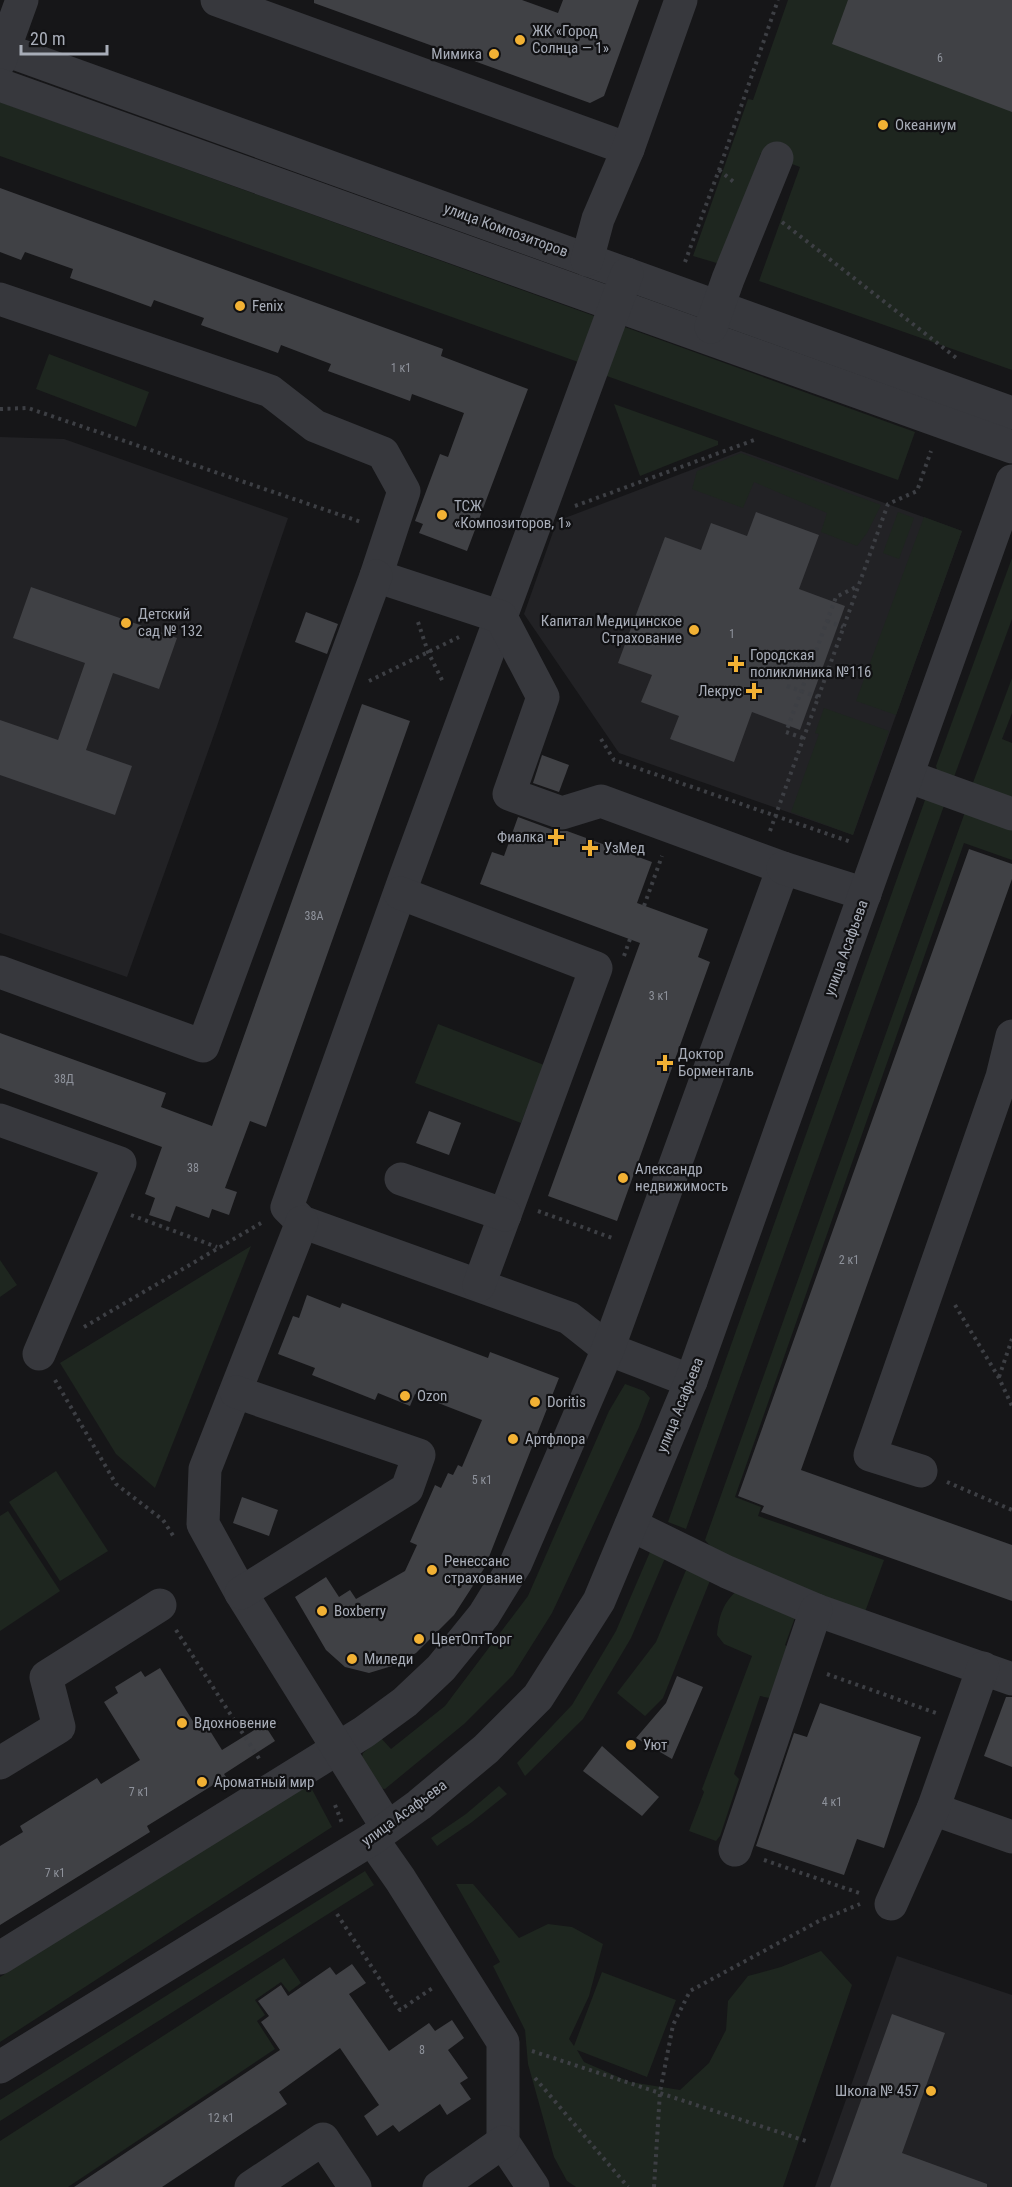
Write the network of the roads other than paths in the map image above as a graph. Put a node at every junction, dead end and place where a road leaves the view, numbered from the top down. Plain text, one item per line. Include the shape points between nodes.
1 (22, 0) edge
2 (217, 0) edge
3 (681, 0) edge
4 (1, 53) edge
5 (0, 85) edge
6 (628, 149) junction
7 (777, 158) dead end
8 (587, 260) junction
9 (627, 274) junction
10 (0, 300) edge
11 (616, 305) junction
12 (718, 307) junction
13 (707, 338) junction
14 (1012, 413) edge
15 (1012, 447) edge
16 (1012, 481) edge
17 (375, 576) junction
18 (501, 617) junction
19 (907, 776) junction
20 (1012, 814) edge
21 (771, 864) junction
22 (400, 893) junction
23 (865, 894) junction
24 (0, 972) edge
25 (1012, 1036) edge
26 (0, 1120) edge
27 (401, 1179) dead end
28 (295, 1215) junction
29 (505, 1215) junction
30 (479, 1285) junction
31 (608, 1349) junction
32 (39, 1354) road end
33 (691, 1381) junction
34 (236, 1392) junction
35 (921, 1471) road end
36 (631, 1525) junction
37 (241, 1593) junction
38 (160, 1605) road end
39 (816, 1610) junction
40 (998, 1673) edge
41 (338, 1749) junction
42 (0, 1763) edge
43 (933, 1809) junction
44 (379, 1833) junction
45 (1012, 1837) edge
46 (735, 1850) road end
47 (883, 1901) road end
48 (0, 1958) edge
49 (0, 2067) edge
50 (503, 2142) junction
51 (251, 2187) edge
52 (355, 2187) edge
53 (440, 2187) edge
54 (533, 2187) edge

1 - 4 street
2 - 6 street
3 - 6 street
4 - 8 street, улица Композиторов
5 - 11 street
6 - 8 street via 598,219
7 - 12 street
8 - 9 street, улица Композиторов
9 - 11 street
9 - 12 street, улица Композиторов
10 - 17 street via 270,391 315,426 383,453 404,491
11 - 13 street
11 - 18 street
12 - 13 street
12 - 14 street, улица Композиторов
13 - 15 street
16 - 19 street, улица Асафьева
17 - 18 street
17 - 24 street via 203,1046
18 - 21 street via 543,697 509,794 562,813 601,801
18 - 22 street
19 - 20 street
19 - 23 street, улица Асафьева
21 - 23 street
21 - 31 street
22 - 28 street
22 - 29 street via 596,968
23 - 33 street, улица Асафьева
25 - 35 street via 1002,1077 870,1455
26 - 32 street via 120,1163
27 - 29 street
28 - 30 street
28 - 34 street
29 - 30 street
30 - 31 street via 569,1318
31 - 33 street
31 - 41 street via 516,1563 484,1615 441,1668 405,1702
33 - 36 street, улица Асафьева
34 - 37 street via 205,1469 203,1524
34 - 37 street via 419,1455 407,1489
36 - 39 street
36 - 44 street, улица Асафьева via 599,1601 538,1697 486,1749
37 - 41 street
38 - 42 street via 46,1677 59,1727
39 - 40 street
39 - 46 street
40 - 43 street via 963,1723
41 - 44 street
41 - 48 street
43 - 45 street
43 - 47 street
44 - 49 street, улица Асафьева
44 - 50 street via 400,1879 503,2042
50 - 53 street
50 - 54 street
51 - 52 street via 323,2139

